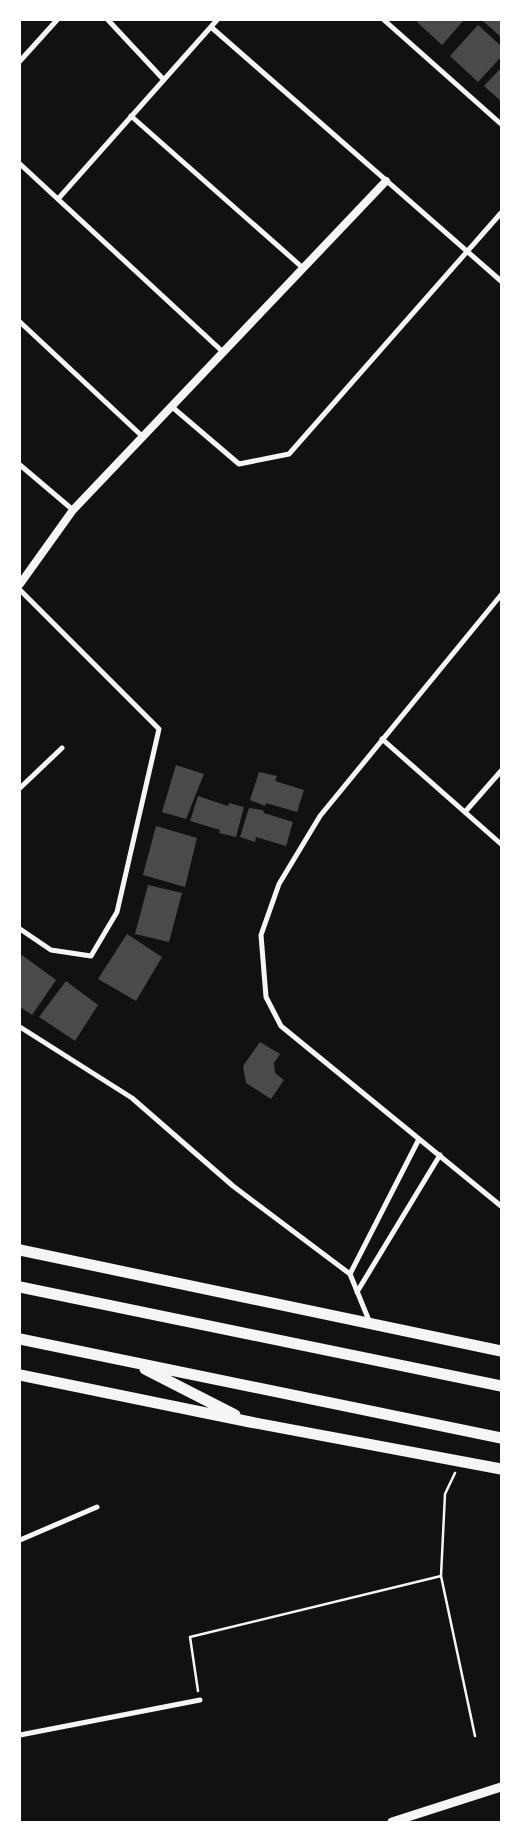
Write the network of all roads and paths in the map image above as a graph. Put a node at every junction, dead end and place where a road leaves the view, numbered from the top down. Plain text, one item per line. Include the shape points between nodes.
1 (57, 20) edge
2 (108, 20) edge
3 (218, 20) edge
4 (384, 20) edge
5 (211, 27) junction
6 (20, 61) edge
7 (164, 80) junction
8 (131, 116) junction
9 (501, 124) edge
10 (20, 164) edge
11 (386, 181) junction
12 (58, 199) junction
13 (501, 212) edge
14 (467, 251) junction
15 (303, 268) junction
16 (501, 281) edge
17 (20, 322) edge
18 (223, 352) junction
19 (172, 406) junction
20 (143, 436) junction
21 (20, 465) edge
22 (73, 510) junction
23 (20, 584) edge
24 (20, 590) edge
25 (501, 595) edge
26 (382, 739) junction
27 (62, 748) dead end
28 (501, 771) edge
29 (20, 788) edge
30 (465, 812) junction
31 (501, 844) edge
32 (20, 929) edge
33 (20, 1027) edge
34 (419, 1139) junction
35 (440, 1155) junction
36 (501, 1206) edge
37 (20, 1250) edge
38 (350, 1274) junction
39 (20, 1286) edge
40 (357, 1292) junction
41 (370, 1324) junction
42 (20, 1339) edge
43 (501, 1352) edge
44 (130, 1362) junction
45 (20, 1375) edge
46 (501, 1386) edge
47 (250, 1422) junction
48 (501, 1438) edge
49 (501, 1469) edge
50 (456, 1474) dead end
51 (97, 1508) dead end
52 (20, 1540) edge
53 (441, 1576) junction
54 (200, 1700) joint
55 (20, 1735) edge
56 (475, 1736) dead end
57 (501, 1787) edge
58 (392, 1822) edge

1 - 6 street
2 - 7 street
3 - 5 street
4 - 9 street
5 - 7 street
5 - 11 street
7 - 8 street
8 - 12 street
8 - 15 street
10 - 12 street
11 - 14 street
11 - 15 street
12 - 18 street
13 - 14 street
14 - 16 street
14 - 19 street via 289,454 239,464
15 - 18 street
17 - 20 street
18 - 19 street
19 - 20 street
20 - 22 street
21 - 22 street
22 - 23 street
24 - 32 street via 160,729 117,912 91,956 51,950
25 - 26 street
26 - 30 street
26 - 34 street via 320,816 279,884 261,935 266,997 281,1026
27 - 29 street
28 - 30 street
30 - 31 street
33 - 38 street via 132,1098 233,1186
34 - 35 street
34 - 38 street
35 - 36 street
35 - 40 street
37 - 41 highway
38 - 40 street
39 - 46 highway
40 - 41 street
41 - 43 highway
42 - 44 highway
44 - 47 highway
44 - 48 highway
45 - 47 highway
47 - 49 highway
50 - 53 path via 445,1494
51 - 52 street
53 - 54 path via 190,1637
53 - 56 path
54 - 55 street
57 - 58 main road

